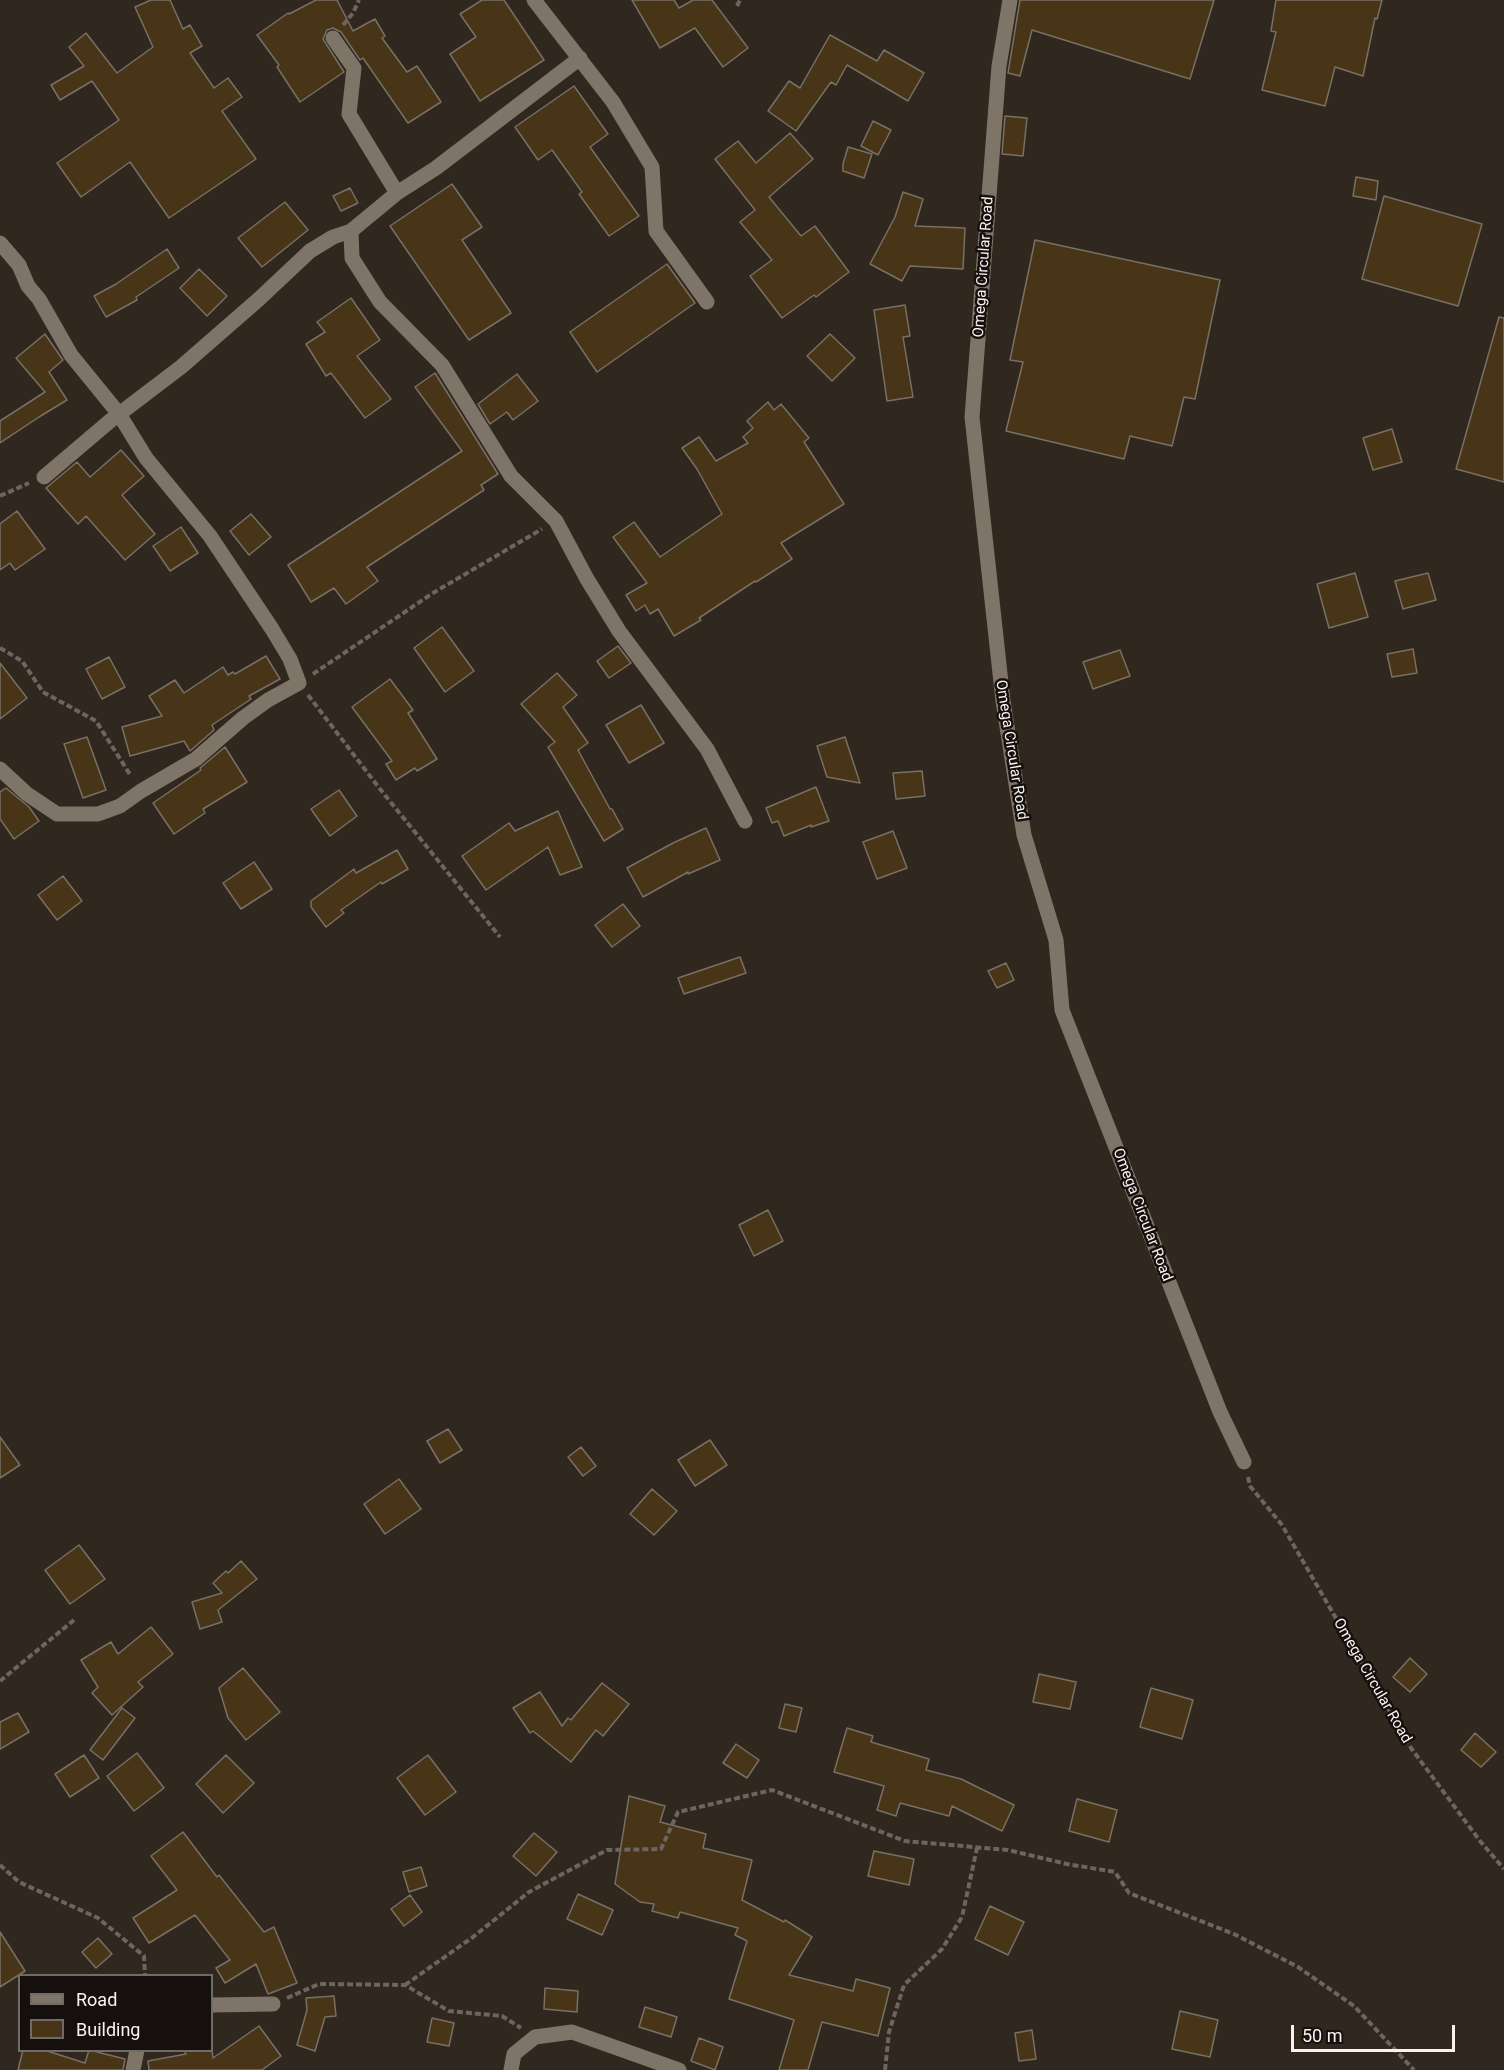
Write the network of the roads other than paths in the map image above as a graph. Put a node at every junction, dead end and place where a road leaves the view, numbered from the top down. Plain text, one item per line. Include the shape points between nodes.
1 (534, 0) edge
2 (1010, 0) edge
3 (333, 38) road end
4 (580, 58) junction
5 (397, 193) junction
6 (351, 231) junction
7 (0, 243) edge
8 (707, 302) dead end
9 (119, 414) junction
10 (44, 477) road end
11 (0, 770) edge
12 (745, 821) dead end
13 (1244, 1462) dead end
14 (273, 2004) road end
15 (213, 2005) edge
16 (137, 2052) edge
17 (133, 2070) edge
18 (511, 2070) edge
19 (679, 2070) edge

1 - 4 street
2 - 13 street, Omega Circular Road via 999,66 972,417 1013,768 1024,835 1056,940 1062,1010 1220,1412
3 - 5 street via 354,68 349,114
4 - 5 street via 436,168
4 - 8 street via 652,167 656,231
5 - 6 street
6 - 9 street via 310,251 181,367
6 - 12 street via 352,258 380,302 442,365 511,476 556,521 619,631 707,749
7 - 9 street via 20,265 28,286 71,355
9 - 10 street
9 - 11 street via 146,458 210,536 272,629 299,682 243,718 196,759 120,806 98,814 57,814
14 - 15 street
16 - 17 street
18 - 19 street via 514,2054 535,2037 572,2032

